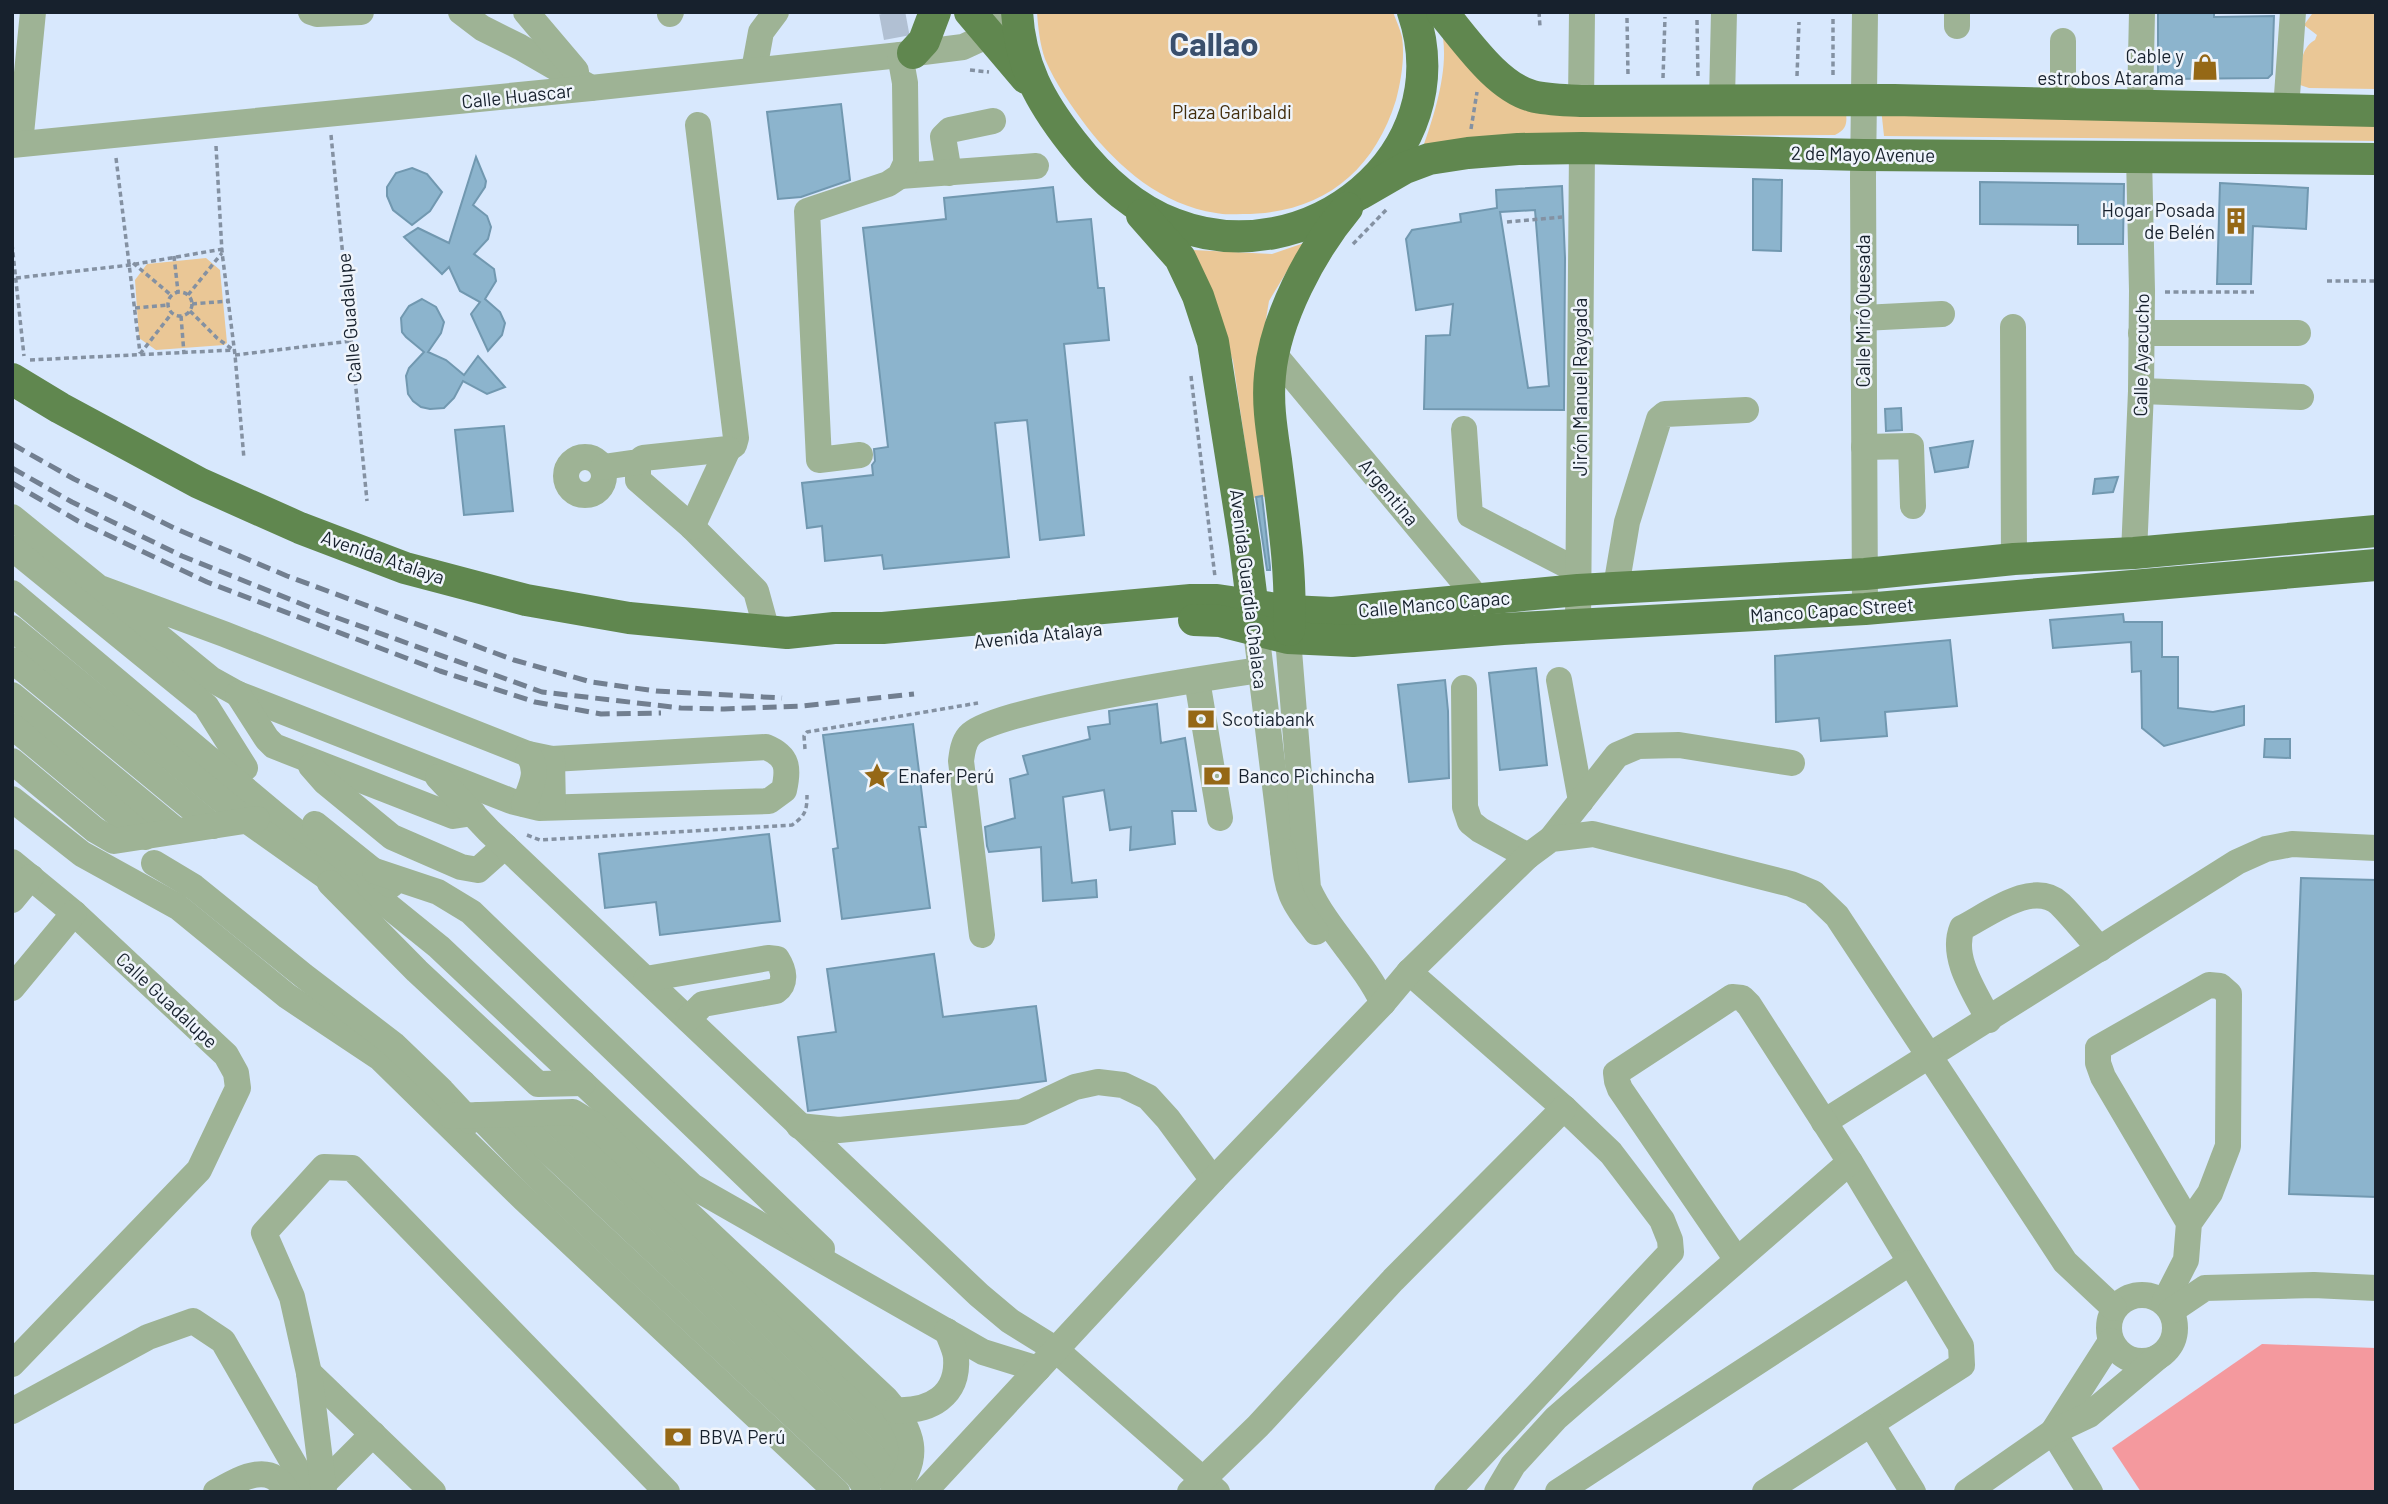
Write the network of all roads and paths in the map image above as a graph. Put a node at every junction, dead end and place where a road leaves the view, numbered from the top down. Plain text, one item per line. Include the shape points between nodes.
1 (33, 12) edge
2 (311, 12) edge
3 (361, 12) edge
4 (461, 12) edge
5 (526, 12) edge
6 (776, 12) edge
7 (935, 12) edge
8 (1017, 12) edge
9 (1413, 12) edge
10 (1442, 12) edge
11 (1539, 12) edge
12 (1582, 12) edge
13 (1724, 12) edge
14 (1865, 12) edge
15 (2142, 12) edge
16 (2293, 12) edge
17 (1665, 17) dead end
18 (1833, 17) dead end
19 (1627, 18) dead end
20 (989, 20) edge
21 (1697, 20) dead end
22 (1799, 22) dead end
23 (1540, 27) dead end
24 (2063, 41) dead end
25 (907, 54) junction
26 (754, 70) junction
27 (1478, 84) dead end
28 (590, 88) junction
29 (1038, 92) junction
30 (1710, 99) junction
31 (1628, 100) junction
32 (1663, 100) junction
33 (1796, 100) junction
34 (1833, 100) junction
35 (1864, 100) junction
36 (1581, 101) junction
37 (2063, 104) junction
38 (2140, 106) junction
39 (2286, 109) junction
40 (2376, 111) edge
41 (993, 121) dead end
42 (698, 125) dead end
43 (331, 135) dead end
44 (1470, 138) dead end
45 (16, 145) edge
46 (216, 146) dead end
47 (1582, 148) junction
48 (1863, 155) junction
49 (2138, 156) junction
50 (116, 158) dead end
51 (2376, 159) edge
52 (1036, 166) dead end
53 (949, 173) junction
54 (900, 176) junction
55 (1357, 197) junction
56 (1126, 198) junction
57 (1389, 207) dead end
58 (1581, 215) junction
59 (1507, 222) dead end
60 (12, 244) edge
61 (223, 250) junction
62 (1317, 250) junction
63 (174, 256) junction
64 (131, 264) junction
65 (16, 278) junction
66 (2327, 281) dead end
67 (2376, 281) edge
68 (178, 292) junction
69 (2142, 292) junction
70 (2254, 292) dead end
71 (171, 295) junction
72 (188, 295) junction
73 (228, 301) junction
74 (192, 304) junction
75 (168, 305) junction
76 (135, 308) junction
77 (190, 311) junction
78 (172, 313) junction
79 (1942, 314) dead end
80 (181, 316) junction
81 (1863, 317) junction
82 (2013, 327) dead end
83 (2141, 332) junction
84 (2298, 333) dead end
85 (351, 341) junction
86 (234, 353) junction
87 (140, 354) junction
88 (184, 354) junction
89 (1274, 354) junction
90 (1191, 373) dead end
91 (12, 379) edge
92 (2141, 391) junction
93 (2301, 397) dead end
94 (1746, 410) dead end
95 (1464, 429) dead end
96 (1864, 447) junction
97 (728, 449) junction
98 (860, 455) dead end
99 (244, 459) dead end
100 (638, 471) junction
101 (603, 475) dead end
102 (367, 501) dead end
103 (1913, 506) dead end
104 (12, 517) edge
105 (692, 527) junction
106 (2376, 531) edge
107 (12, 548) edge
108 (2134, 553) junction
109 (2014, 559) junction
110 (2376, 565) edge
111 (1865, 574) junction
112 (12, 577) edge
113 (1578, 580) junction
114 (97, 587) junction
115 (1616, 587) junction
116 (12, 593) edge
117 (1217, 600) junction
118 (1479, 600) junction
119 (1866, 609) junction
120 (12, 612) edge
121 (1254, 618) junction
122 (1289, 624) junction
123 (1577, 625) junction
124 (12, 628) edge
125 (1503, 629) junction
126 (214, 630) junction
127 (777, 632) junction
128 (12, 644) edge
129 (12, 660) edge
130 (197, 667) junction
131 (1259, 670) junction
132 (12, 679) edge
133 (1197, 680) junction
134 (1559, 680) dead end
135 (1464, 688) dead end
136 (238, 694) junction
137 (12, 695) edge
138 (980, 703) dead end
139 (12, 710) edge
140 (12, 726) edge
141 (1282, 740) junction
142 (12, 745) edge
143 (540, 757) junction
144 (304, 759) junction
145 (805, 760) dead end
146 (12, 761) edge
147 (1792, 764) dead end
148 (245, 768) junction
149 (434, 772) junction
150 (12, 784) edge
151 (806, 784) dead end
152 (12, 799) edge
153 (1581, 801) junction
154 (524, 804) junction
155 (553, 807) junction
156 (473, 813) junction
157 (12, 814) edge
158 (1220, 818) dead end
159 (205, 829) junction
160 (511, 839) junction
161 (1551, 839) junction
162 (2376, 848) edge
163 (1528, 856) junction
164 (22, 869) edge
165 (374, 870) junction
166 (332, 871) junction
167 (410, 883) junction
168 (12, 900) edge
169 (74, 913) junction
170 (982, 935) dead end
171 (2100, 949) junction
172 (699, 968) junction
173 (1409, 972) junction
174 (646, 979) junction
175 (12, 988) edge
176 (1383, 1003) junction
177 (695, 1012) junction
178 (1989, 1020) junction
179 (1931, 1056) junction
180 (381, 1058) junction
181 (571, 1084) junction
182 (1563, 1108) junction
183 (484, 1115) junction
184 (1824, 1122) junction
185 (799, 1126) junction
186 (1850, 1162) junction
187 (1213, 1180) junction
188 (739, 1213) junction
189 (2189, 1223) junction
190 (799, 1247) junction
191 (1737, 1260) junction
192 (1909, 1263) junction
193 (850, 1276) junction
194 (2376, 1288) edge
195 (2167, 1307) junction
196 (2114, 1308) junction
197 (947, 1331) junction
198 (2111, 1341) junction
199 (1055, 1349) junction
200 (2158, 1357) junction
201 (12, 1364) edge
202 (1038, 1369) junction
203 (309, 1373) junction
204 (895, 1410) junction
205 (12, 1411) edge
206 (1871, 1424) junction
207 (2053, 1432) junction
208 (373, 1434) junction
209 (902, 1485) edge
210 (1203, 1487) edge
211 (319, 1489) edge
212 (216, 1492) edge
213 (287, 1492) edge
214 (433, 1492) edge
215 (667, 1492) edge
216 (818, 1492) edge
217 (837, 1492) edge
218 (853, 1492) edge
219 (869, 1492) edge
220 (1447, 1492) edge
221 (1497, 1492) edge
222 (1558, 1492) edge
223 (1765, 1492) edge
224 (1913, 1492) edge
225 (1966, 1492) edge
226 (2090, 1492) edge

1 - 45 street
2 - 3 street
4 - 28 street
5 - 28 street
6 - 26 street via 761,32
7 - 25 main road via 923,41
8 - 29 main road via 1026,66
9 - 55 main road via 1421,49 1416,107 1383,171
10 - 36 main road via 1499,78 1517,90 1534,97
11 - 23 path
12 - 36 street
13 - 30 street
14 - 35 street, Calle Miró Quesada
15 - 38 street
16 - 39 street
17 - 32 path
18 - 34 path
19 - 31 path
20 - 25 street, Calle Huascar via 963,47
20 - 29 main road
21 - 30 path
22 - 33 path
24 - 37 street
25 - 26 street, Calle Huascar
25 - 54 street via 906,163
26 - 28 street, Calle Huascar
27 - 44 path
28 - 45 street, Calle Huascar
29 - 56 main road via 1079,150
30 - 32 main road
30 - 33 main road
31 - 32 main road
31 - 36 main road
33 - 34 main road
34 - 35 main road
35 - 37 main road
35 - 48 street, Calle Miró Quesada
37 - 38 main road
38 - 39 main road
39 - 40 main road
41 - 53 street via 950,130 943,137
42 - 97 street via 736,438
43 - 85 path, Calle Guadalupe
46 - 61 path
47 - 48 main road, 2 de Mayo Avenue
47 - 55 main road, 2 de Mayo Avenue via 1429,159
47 - 58 street, Jirón Manuel Raygada
48 - 49 main road, 2 de Mayo Avenue
48 - 81 street, Calle Miró Quesada
49 - 51 main road, 2 de Mayo Avenue
49 - 69 street, Calle Ayacucho
50 - 64 path
52 - 53 street
53 - 54 street
54 - 98 street via 807,211 819,460
55 - 56 main road via 1301,228 1249,236 1201,233 1173,224
55 - 62 main road, Avenida Guardia Chalaca
56 - 121 main road, Avenida Guardia Chalaca via 1180,258 1213,342
57 - 62 path via 1354,243
58 - 59 path
58 - 113 street, Jirón Manuel Raygada
60 - 65 path
61 - 63 path
61 - 72 path
61 - 73 path
62 - 89 main road, Avenida Guardia Chalaca via 1291,303
63 - 64 path
63 - 68 path
64 - 65 path
64 - 71 path
64 - 76 path
65 - 87 path via 24,357
66 - 67 path
68 - 71 path
68 - 72 path
69 - 70 path
69 - 83 street, Calle Ayacucho
71 - 75 path
72 - 74 path
73 - 74 path
73 - 86 path
74 - 77 path
75 - 76 path
75 - 78 path
76 - 87 path
77 - 80 path
77 - 86 path
78 - 80 path
78 - 87 path
79 - 81 street
80 - 88 path
81 - 96 street, Calle Miró Quesada
82 - 109 street
83 - 84 street
83 - 92 street, Calle Ayacucho
85 - 86 path
85 - 102 path, Calle Guadalupe
86 - 88 path
86 - 99 path
87 - 88 path
89 - 118 street, Argentina
89 - 122 main road, Avenida Guardia Chalaca via 1269,407 1289,567
90 - 117 path
91 - 127 main road, Avenida Atalaya via 199,483 405,568 526,600 629,618
92 - 93 street
92 - 108 street, Calle Ayacucho
94 - 115 street via 1665,414 1659,419 1627,523
95 - 113 street via 1470,515
96 - 103 street via 1912,446
96 - 111 street, Calle Miró Quesada
97 - 100 street via 643,458
97 - 105 street
100 - 101 street
100 - 105 street
104 - 114 street
105 - 127 street via 755,591
106 - 108 main road, Manco Capac Street
107 - 148 street via 206,706
108 - 109 main road, Manco Capac Street
109 - 111 main road, Manco Capac Street
110 - 119 main road, Manco Capac Street
111 - 115 main road, Manco Capac Street
111 - 119 street, Calle Miró Quesada
112 - 148 street
113 - 115 main road, Manco Capac Street
113 - 118 main road, Calle Manco Capac
113 - 123 street, Jirón Manuel Raygada
114 - 126 street
114 - 130 street
116 - 159 street
117 - 121 main road, Avenida Atalaya
117 - 127 main road, Avenida Atalaya via 883,628
118 - 122 main road, Calle Manco Capac via 1332,613
118 - 125 street, Argentina
119 - 123 main road, Manco Capac Street
120 - 159 street
121 - 122 main road, Avenida Atalaya
121 - 127 main road, Avenida Atalaya via 885,650 834,647
121 - 131 street, Avenida Guardia Chalaca
122 - 125 main road, Manco Capac Street via 1353,641
122 - 141 street, Avenida Guardia Chalaca
123 - 125 main road, Manco Capac Street
124 - 159 street
126 - 130 street via 197,644
126 - 143 street
128 - 159 street via 145,754
129 - 159 street
130 - 136 street
131 - 133 street
131 - 141 street, Avenida Guardia Chalaca
132 - 159 street
133 - 158 street
133 - 170 street via 1052,707 994,722 970,734 961,761
134 - 153 street
135 - 163 street via 1465,807 1470,822
136 - 144 street via 274,746
136 - 149 street
137 - 159 street
138 - 145 path via 807,732
139 - 159 street
140 - 159 street
141 - 176 street, Avenida Guardia Chalaca via 1293,850 1316,907
142 - 159 street
143 - 154 street via 533,762 535,774
143 - 155 street
143 - 155 street via 766,747 779,752 788,770 784,790 769,801
144 - 156 street via 453,816
144 - 160 street via 392,837 461,867 478,870
146 - 159 street via 114,841
147 - 153 street via 1679,745 1638,746 1617,755
148 - 159 street
149 - 154 street
149 - 156 street
150 - 159 street via 89,846
151 - 160 path via 804,817 792,825
152 - 180 street via 82,854 178,907 287,996
153 - 161 street
154 - 155 street
156 - 160 street
157 - 180 street via 75,863 167,917 277,1006
159 - 165 street
159 - 166 street
159 - 180 street via 184,897
159 - 180 street via 154,863 194,887 304,976
160 - 174 street
161 - 163 street
161 - 179 street via 1592,834 1813,893 1837,916
162 - 171 street via 2292,844 2266,849 2237,862
163 - 173 street
164 - 168 street
164 - 169 street, Calle Guadalupe
165 - 167 street
165 - 188 street
166 - 181 street
166 - 181 street via 439,947
167 - 190 street via 460,923
167 - 193 street via 438,892 471,912
169 - 175 street
169 - 201 street, Calle Guadalupe via 226,1055 238,1088 199,1170
171 - 178 street
171 - 178 street via 2058,902 2043,895 2026,895 1962,928 1958,939 1961,961
172 - 174 street
172 - 177 street
172 - 177 street via 777,959 784,981 776,991
173 - 176 street
173 - 182 street
174 - 177 street
176 - 187 street
177 - 185 street
178 - 179 street
179 - 184 street
179 - 196 street via 2065,1262
180 - 183 street
180 - 183 street
181 - 188 street via 692,1186
182 - 210 street via 1393,1280
182 - 220 street via 1611,1153 1662,1220 1671,1252
183 - 204 street via 573,1112 594,1125
183 - 209 street via 866,1467
183 - 209 street via 893,1440
183 - 216 street
183 - 217 street via 523,1198
183 - 218 street via 532,1189
183 - 219 street via 541,1180 858,1476
184 - 186 street
184 - 191 street via 1742,998 1732,997 1616,1073 1620,1089
185 - 187 street via 839,1130 1022,1112 1074,1087 1098,1082 1122,1085 1148,1097
185 - 199 street via 979,1295
186 - 191 street
186 - 192 street
187 - 199 street
188 - 190 street
189 - 189 street via 2210,1193 2228,1146 2229,995 2220,986 2209,985 2098,1048 2103,1077
189 - 195 street via 2186,1260
190 - 193 street
191 - 221 street via 1556,1418 1513,1465
192 - 206 street via 1961,1346 1962,1365
192 - 222 street
193 - 197 street
194 - 195 street via 2204,1288
195 - 196 street via 2143,1294 2132,1295
195 - 200 street via 2175,1332
196 - 198 street via 2109,1318
197 - 202 street via 983,1352
197 - 204 street via 956,1355 950,1389 934,1404 913,1411
198 - 200 street via 2136,1361
198 - 207 street
199 - 202 street
199 - 210 street
200 - 207 street via 2090,1415
202 - 209 street
203 - 208 street
203 - 211 street
203 - 215 street via 292,1297 264,1233 324,1167 352,1167
204 - 209 street via 911,1436 912,1456
205 - 211 street via 148,1337 192,1321 223,1341
206 - 223 street
206 - 224 street
207 - 225 street
207 - 226 street
208 - 211 street
208 - 214 street
212 - 213 street via 251,1474 270,1476

